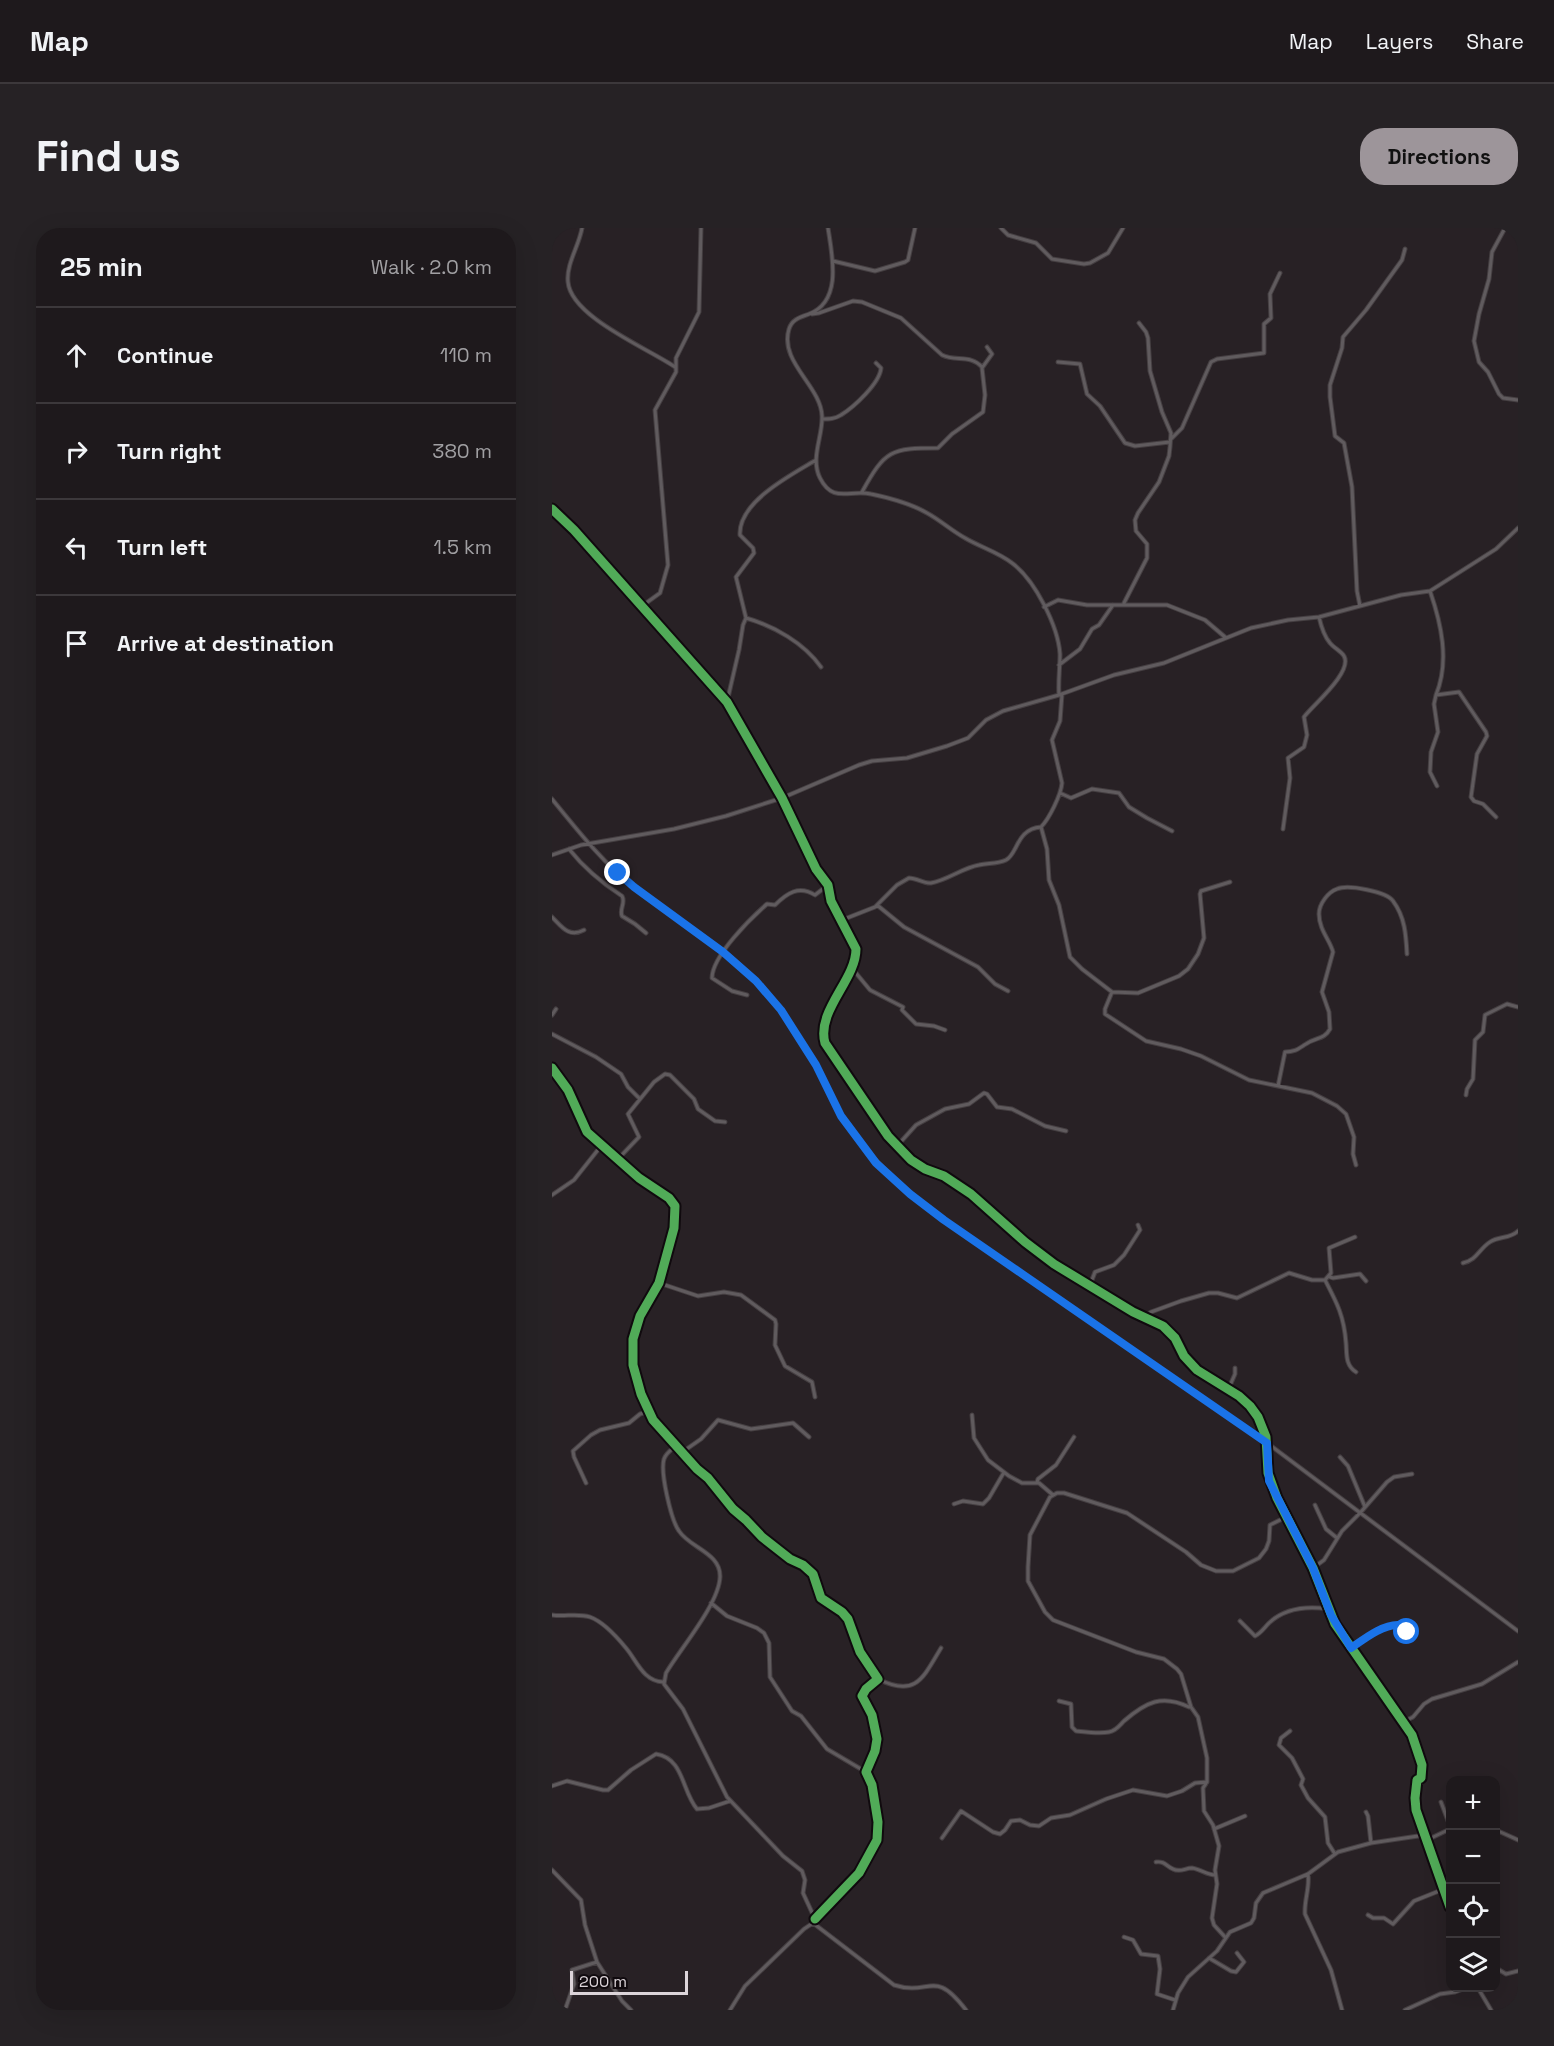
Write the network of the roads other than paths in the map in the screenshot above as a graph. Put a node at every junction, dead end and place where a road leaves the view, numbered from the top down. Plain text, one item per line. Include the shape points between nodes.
1 (582, 228) edge
2 (701, 228) edge
3 (828, 228) edge
4 (915, 228) edge
5 (1001, 228) edge
6 (1123, 228) edge
7 (1505, 228) edge
8 (1405, 249) dead end
9 (833, 261) junction
10 (1280, 273) dead end
11 (810, 314) junction
12 (1139, 323) dead end
13 (987, 347) dead end
14 (1058, 362) dead end
15 (876, 363) dead end
16 (675, 367) junction
17 (982, 368) junction
18 (1518, 400) edge
19 (822, 419) junction
20 (1171, 440) junction
21 (816, 460) junction
22 (862, 492) junction
23 (552, 509) edge
24 (1518, 528) edge
25 (1430, 591) junction
26 (1124, 603) junction
27 (1114, 604) junction
28 (642, 606) junction
29 (1360, 606) junction
30 (1044, 607) junction
31 (1319, 617) junction
32 (746, 618) junction
33 (1225, 637) junction
34 (1059, 665) junction
35 (821, 668) dead end
36 (1060, 694) junction
37 (1437, 695) junction
38 (727, 702) junction
39 (1437, 786) dead end
40 (1060, 792) junction
41 (782, 798) junction
42 (552, 800) edge
43 (1496, 817) dead end
44 (1041, 827) junction
45 (1283, 829) dead end
46 (1172, 831) dead end
47 (589, 843) junction
48 (569, 849) junction
49 (553, 855) edge
50 (552, 861) edge
51 (1230, 882) dead end
52 (828, 885) junction
53 (877, 905) junction
54 (552, 917) edge
55 (842, 920) junction
56 (584, 930) dead end
57 (646, 933) dead end
58 (723, 952) junction
59 (1407, 954) dead end
60 (851, 967) junction
61 (1008, 992) dead end
62 (1112, 992) junction
63 (747, 995) dead end
64 (1518, 1007) edge
65 (556, 1009) dead end
66 (552, 1015) edge
67 (945, 1030) dead end
68 (552, 1034) edge
69 (552, 1068) edge
70 (1278, 1086) junction
71 (1466, 1095) dead end
72 (640, 1099) junction
73 (725, 1122) dead end
74 (1066, 1131) dead end
75 (602, 1146) junction
76 (897, 1146) junction
77 (618, 1160) junction
78 (1356, 1165) dead end
79 (552, 1195) edge
80 (1138, 1225) dead end
81 (1518, 1231) edge
82 (1355, 1237) dead end
83 (1463, 1263) dead end
84 (1329, 1277) junction
85 (1325, 1280) junction
86 (1366, 1281) dead end
87 (659, 1283) junction
88 (1090, 1285) junction
89 (1144, 1317) junction
90 (1235, 1368) dead end
91 (1356, 1372) dead end
92 (1228, 1390) junction
93 (815, 1397) dead end
94 (650, 1411) junction
95 (972, 1415) dead end
96 (809, 1437) dead end
97 (1074, 1437) dead end
98 (1267, 1443) junction
99 (676, 1446) junction
100 (681, 1453) junction
101 (1340, 1457) dead end
102 (1004, 1473) junction
103 (1412, 1474) dead end
104 (1037, 1482) junction
105 (586, 1483) dead end
106 (1053, 1495) junction
107 (954, 1504) dead end
108 (1315, 1505) dead end
109 (1365, 1508) junction
110 (1360, 1513) junction
111 (1286, 1517) junction
112 (1337, 1539) junction
113 (1313, 1568) junction
114 (711, 1603) junction
115 (1328, 1609) junction
116 (552, 1615) edge
117 (1240, 1621) dead end
118 (1518, 1631) edge
119 (1407, 1632) dead end
120 (941, 1648) dead end
121 (1351, 1648) junction
122 (1518, 1662) edge
123 (878, 1679) junction
124 (664, 1682) junction
125 (1059, 1701) dead end
126 (1191, 1707) junction
127 (1403, 1722) junction
128 (1290, 1731) dead end
129 (866, 1772) junction
130 (1207, 1782) junction
131 (552, 1786) edge
132 (730, 1801) junction
133 (1441, 1802) dead end
134 (1366, 1812) dead end
135 (1245, 1816) dead end
136 (1446, 1816) edge
137 (1214, 1829) junction
138 (1446, 1830) edge
139 (1500, 1832) edge
140 (1425, 1835) junction
141 (942, 1838) dead end
142 (1427, 1840) junction
143 (1518, 1840) edge
144 (1371, 1844) junction
145 (1335, 1854) junction
146 (1156, 1862) dead end
147 (552, 1870) edge
148 (1308, 1874) junction
149 (1215, 1875) junction
150 (1445, 1889) junction
151 (1446, 1893) edge
152 (1368, 1915) dead end
153 (814, 1921) junction
154 (1124, 1937) dead end
155 (1225, 1937) junction
156 (1237, 1953) dead end
157 (1209, 1958) junction
158 (597, 1962) junction
159 (1500, 1970) edge
160 (1518, 1971) edge
161 (1455, 1992) edge
162 (1480, 1992) edge
163 (1175, 2000) junction
164 (565, 2010) edge
165 (631, 2010) edge
166 (730, 2010) edge
167 (966, 2010) edge
168 (1173, 2010) edge
169 (1342, 2010) edge
170 (1405, 2010) edge
171 (1491, 2010) edge

1 - 16 street via 568,274 569,287 579,304 624,338
2 - 16 street via 699,312
3 - 9 street
4 - 9 street via 905,262 873,271
5 - 6 street via 1008,235 1036,243 1052,260 1084,264 1108,253
7 - 18 street via 1492,252 1474,341 1479,363 1499,394
8 - 29 street via 1402,260 1343,337 1330,385 1335,436 1344,443 1352,487
9 - 11 street via 829,293
10 - 20 street via 1270,294 1271,318 1263,324 1264,353 1211,362 1182,428
11 - 17 street via 862,302 901,318 947,358 973,360
11 - 19 street via 791,324 788,345 821,408
12 - 20 street via 1148,338 1152,379
13 - 17 street via 992,354
14 - 20 street via 1080,364 1087,394 1125,443 1135,446
15 - 19 street via 880,368 879,379 870,390 840,416
16 - 28 street via 654,413 668,562 660,593
17 - 22 street via 983,412 938,448 889,454
19 - 21 street
20 - 26 street via 1159,482 1135,520 1134,526 1147,544 1147,558
21 - 22 street via 819,476 831,491 842,495
21 - 32 street via 753,501 740,529 740,535 754,550 736,577
22 - 30 street via 926,512 1011,562 1028,579
23 - 28 street
24 - 25 street via 1496,549
25 - 29 street
25 - 37 street via 1442,640 1442,677
26 - 27 street
26 - 33 street via 1170,605 1205,620
27 - 30 street via 1058,600
27 - 34 street via 1080,649
28 - 38 street
29 - 31 street
30 - 34 street via 1059,647
31 - 33 street via 1288,620
31 - 45 street via 1325,636 1345,662 1342,675 1305,716 1304,747 1288,758 1290,778
32 - 35 street via 781,633 815,658
32 - 38 street
33 - 36 street via 1164,663
34 - 36 street
36 - 40 street via 1060,721 1052,740 1062,783
36 - 41 street via 1003,711 986,720 968,738 906,758 872,761
37 - 39 street via 1434,714 1438,732 1430,772
37 - 43 street via 1459,692 1486,732 1477,754 1471,797
38 - 41 street
40 - 44 street
40 - 46 street via 1071,798 1092,789 1119,793 1130,807
41 - 47 street via 674,830
41 - 52 street via 816,869
42 - 47 street
44 - 53 street via 1027,832 1006,860 972,866 929,883 909,878
44 - 62 street via 1070,957
47 - 48 street
47 - 58 street via 634,887
48 - 49 street
48 - 57 street via 590,872 622,896 622,916
49 - 50 street
51 - 62 street via 1201,891 1203,943 1184,973 1138,993
52 - 55 street via 831,901
52 - 58 street via 817,894 796,890 775,905 767,904
53 - 55 street
53 - 61 street via 904,927 978,967
54 - 56 street via 568,932
55 - 60 street via 856,949
58 - 63 street via 712,978
58 - 98 street via 781,1010 816,1065 841,1116 876,1163 910,1194
59 - 70 street via 1404,924 1392,900 1367,890 1343,887 1324,899 1319,918 1333,952 1322,992 1330,1029 1322,1039 1292,1053 1285,1052
60 - 67 street via 870,990 903,1007 916,1024
60 - 76 street via 824,1024 824,1039
62 - 70 street via 1105,1014 1146,1041 1181,1049 1240,1077
64 - 71 street via 1507,1004 1485,1016 1483,1031 1475,1040 1473,1079
65 - 66 street
68 - 72 street via 621,1074
69 - 75 street via 568,1090 584,1128
70 - 78 street via 1312,1093 1345,1112 1355,1141
72 - 73 street via 667,1074 694,1099 698,1109 716,1121
72 - 77 street via 628,1116 639,1137
74 - 76 street via 1045,1126 1012,1109 997,1107 984,1093 969,1104 945,1109 916,1125
75 - 77 street
75 - 79 street via 574,1180
76 - 88 street via 918,1165 944,1176 970,1194 1054,1264
77 - 87 street via 675,1206 674,1228
80 - 88 street via 1140,1230 1124,1255 1111,1268 1095,1272
81 - 83 street via 1511,1237 1492,1240 1472,1261
82 - 84 street via 1329,1248
84 - 85 street
84 - 86 street via 1360,1275
85 - 89 street via 1289,1273 1237,1298 1209,1293
85 - 91 street via 1339,1305 1347,1360
87 - 93 street via 698,1296 733,1293 749,1299 775,1320 775,1345 785,1366 812,1382
87 - 94 street via 640,1316 633,1340 634,1373
88 - 89 street
89 - 92 street via 1168,1329 1188,1361
90 - 92 street
92 - 98 street via 1250,1406
94 - 99 street
94 - 105 street via 629,1423 591,1435 573,1451
95 - 102 street via 976,1442 988,1460
96 - 100 street via 793,1423 751,1429 718,1420
97 - 104 street via 1056,1465
98 - 110 street
98 - 111 street via 1269,1481
99 - 100 street
99 - 114 street via 666,1453 663,1468 671,1506 679,1532 717,1564 720,1580
100 - 123 street via 754,1530 813,1574 821,1598 848,1619 860,1652
101 - 109 street via 1348,1466
102 - 104 street via 1022,1482
102 - 107 street via 983,1504
103 - 109 street via 1387,1482
104 - 106 street
106 - 111 street via 1064,1493 1126,1514 1216,1571 1233,1571 1259,1558 1269,1541 1270,1525
106 - 126 street via 1030,1535 1028,1581 1045,1612 1059,1624 1164,1659 1181,1674
108 - 112 street via 1326,1529
109 - 110 street
110 - 112 street
110 - 118 street
111 - 113 street
112 - 113 street
113 - 115 street
114 - 124 street
114 - 129 street via 727,1616 764,1634 769,1643 770,1677 792,1711 801,1716 826,1749
115 - 117 street via 1291,1611 1255,1636
115 - 121 street
116 - 124 street via 594,1619 624,1646 637,1666 653,1680
119 - 121 street via 1392,1625
120 - 123 street via 914,1685 893,1686
121 - 127 street
122 - 127 street via 1482,1684 1432,1699
123 - 129 street via 862,1694 877,1729 875,1750
124 - 132 street via 683,1709
125 - 126 street via 1071,1704 1073,1728 1081,1731 1110,1732 1156,1700 1168,1699
126 - 130 street via 1202,1732
127 - 140 street via 1422,1765 1415,1798
128 - 145 street via 1279,1745 1292,1758 1308,1798 1325,1817 1328,1843
129 - 153 street via 878,1822 877,1840 859,1873
130 - 137 street via 1203,1788 1204,1811
130 - 141 street via 1195,1783 1167,1796 1133,1790 1070,1815 1051,1818 1039,1826 1011,1821 1000,1834 960,1811
131 - 132 street via 567,1781 608,1790 656,1754 676,1767 697,1809
132 - 153 street via 802,1871 803,1893
133 - 136 street
134 - 144 street
135 - 137 street
137 - 149 street via 1219,1846
138 - 142 street
139 - 143 street
140 - 142 street
140 - 144 street
142 - 150 street
144 - 145 street
145 - 148 street
146 - 149 street via 1164,1862 1174,1870 1193,1868
147 - 158 street via 581,1900
148 - 155 street via 1263,1893 1251,1923
148 - 169 street via 1305,1914 1331,1970
149 - 155 street via 1212,1918
150 - 151 street
150 - 152 street via 1414,1901 1393,1924
153 - 166 street via 745,1986
153 - 167 street via 894,1985 942,1987 953,1993
154 - 163 street via 1133,1940 1142,1954 1158,1956 1157,1994
155 - 157 street
156 - 157 street via 1244,1962 1236,1972
157 - 163 street via 1188,1977
158 - 164 street via 572,1970 574,1984
158 - 165 street
159 - 160 street via 1506,1974
161 - 170 street via 1440,1994
162 - 171 street
163 - 168 street

